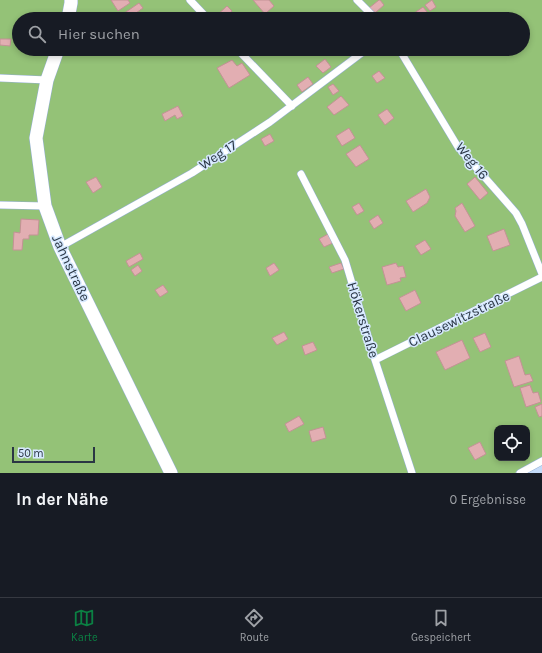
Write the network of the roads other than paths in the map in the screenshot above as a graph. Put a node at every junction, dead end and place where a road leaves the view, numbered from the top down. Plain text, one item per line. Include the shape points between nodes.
1 (71, 0) edge
2 (190, 0) edge
3 (357, 0) edge
4 (69, 12) edge
5 (201, 12) edge
6 (369, 12) edge
7 (56, 56) edge
8 (244, 56) edge
9 (358, 56) edge
10 (403, 56) edge
11 (0, 78) edge
12 (47, 80) junction
13 (292, 106) junction
14 (301, 174) dead end
15 (0, 204) edge
16 (45, 206) junction
17 (60, 247) junction
18 (542, 274) edge
19 (542, 277) edge
20 (375, 360) junction
21 (542, 461) edge
22 (171, 473) edge
23 (412, 473) edge
24 (520, 473) edge

1 - 4 street
2 - 5 lane
3 - 6 lane
7 - 12 street, Jahnstraße
8 - 13 lane
9 - 13 lane, Weg 17
10 - 18 lane, Weg 16 via 458,147 516,213
11 - 12 lane
12 - 16 street, Jahnstraße via 36,138
13 - 17 lane, Weg 17 via 192,173
14 - 20 lane, Hökerstraße via 345,260
15 - 16 lane
16 - 17 street, Jahnstraße
17 - 22 street, Jahnstraße
19 - 20 lane, Clausewitzstraße
20 - 23 lane, Hökerstraße
21 - 24 lane

